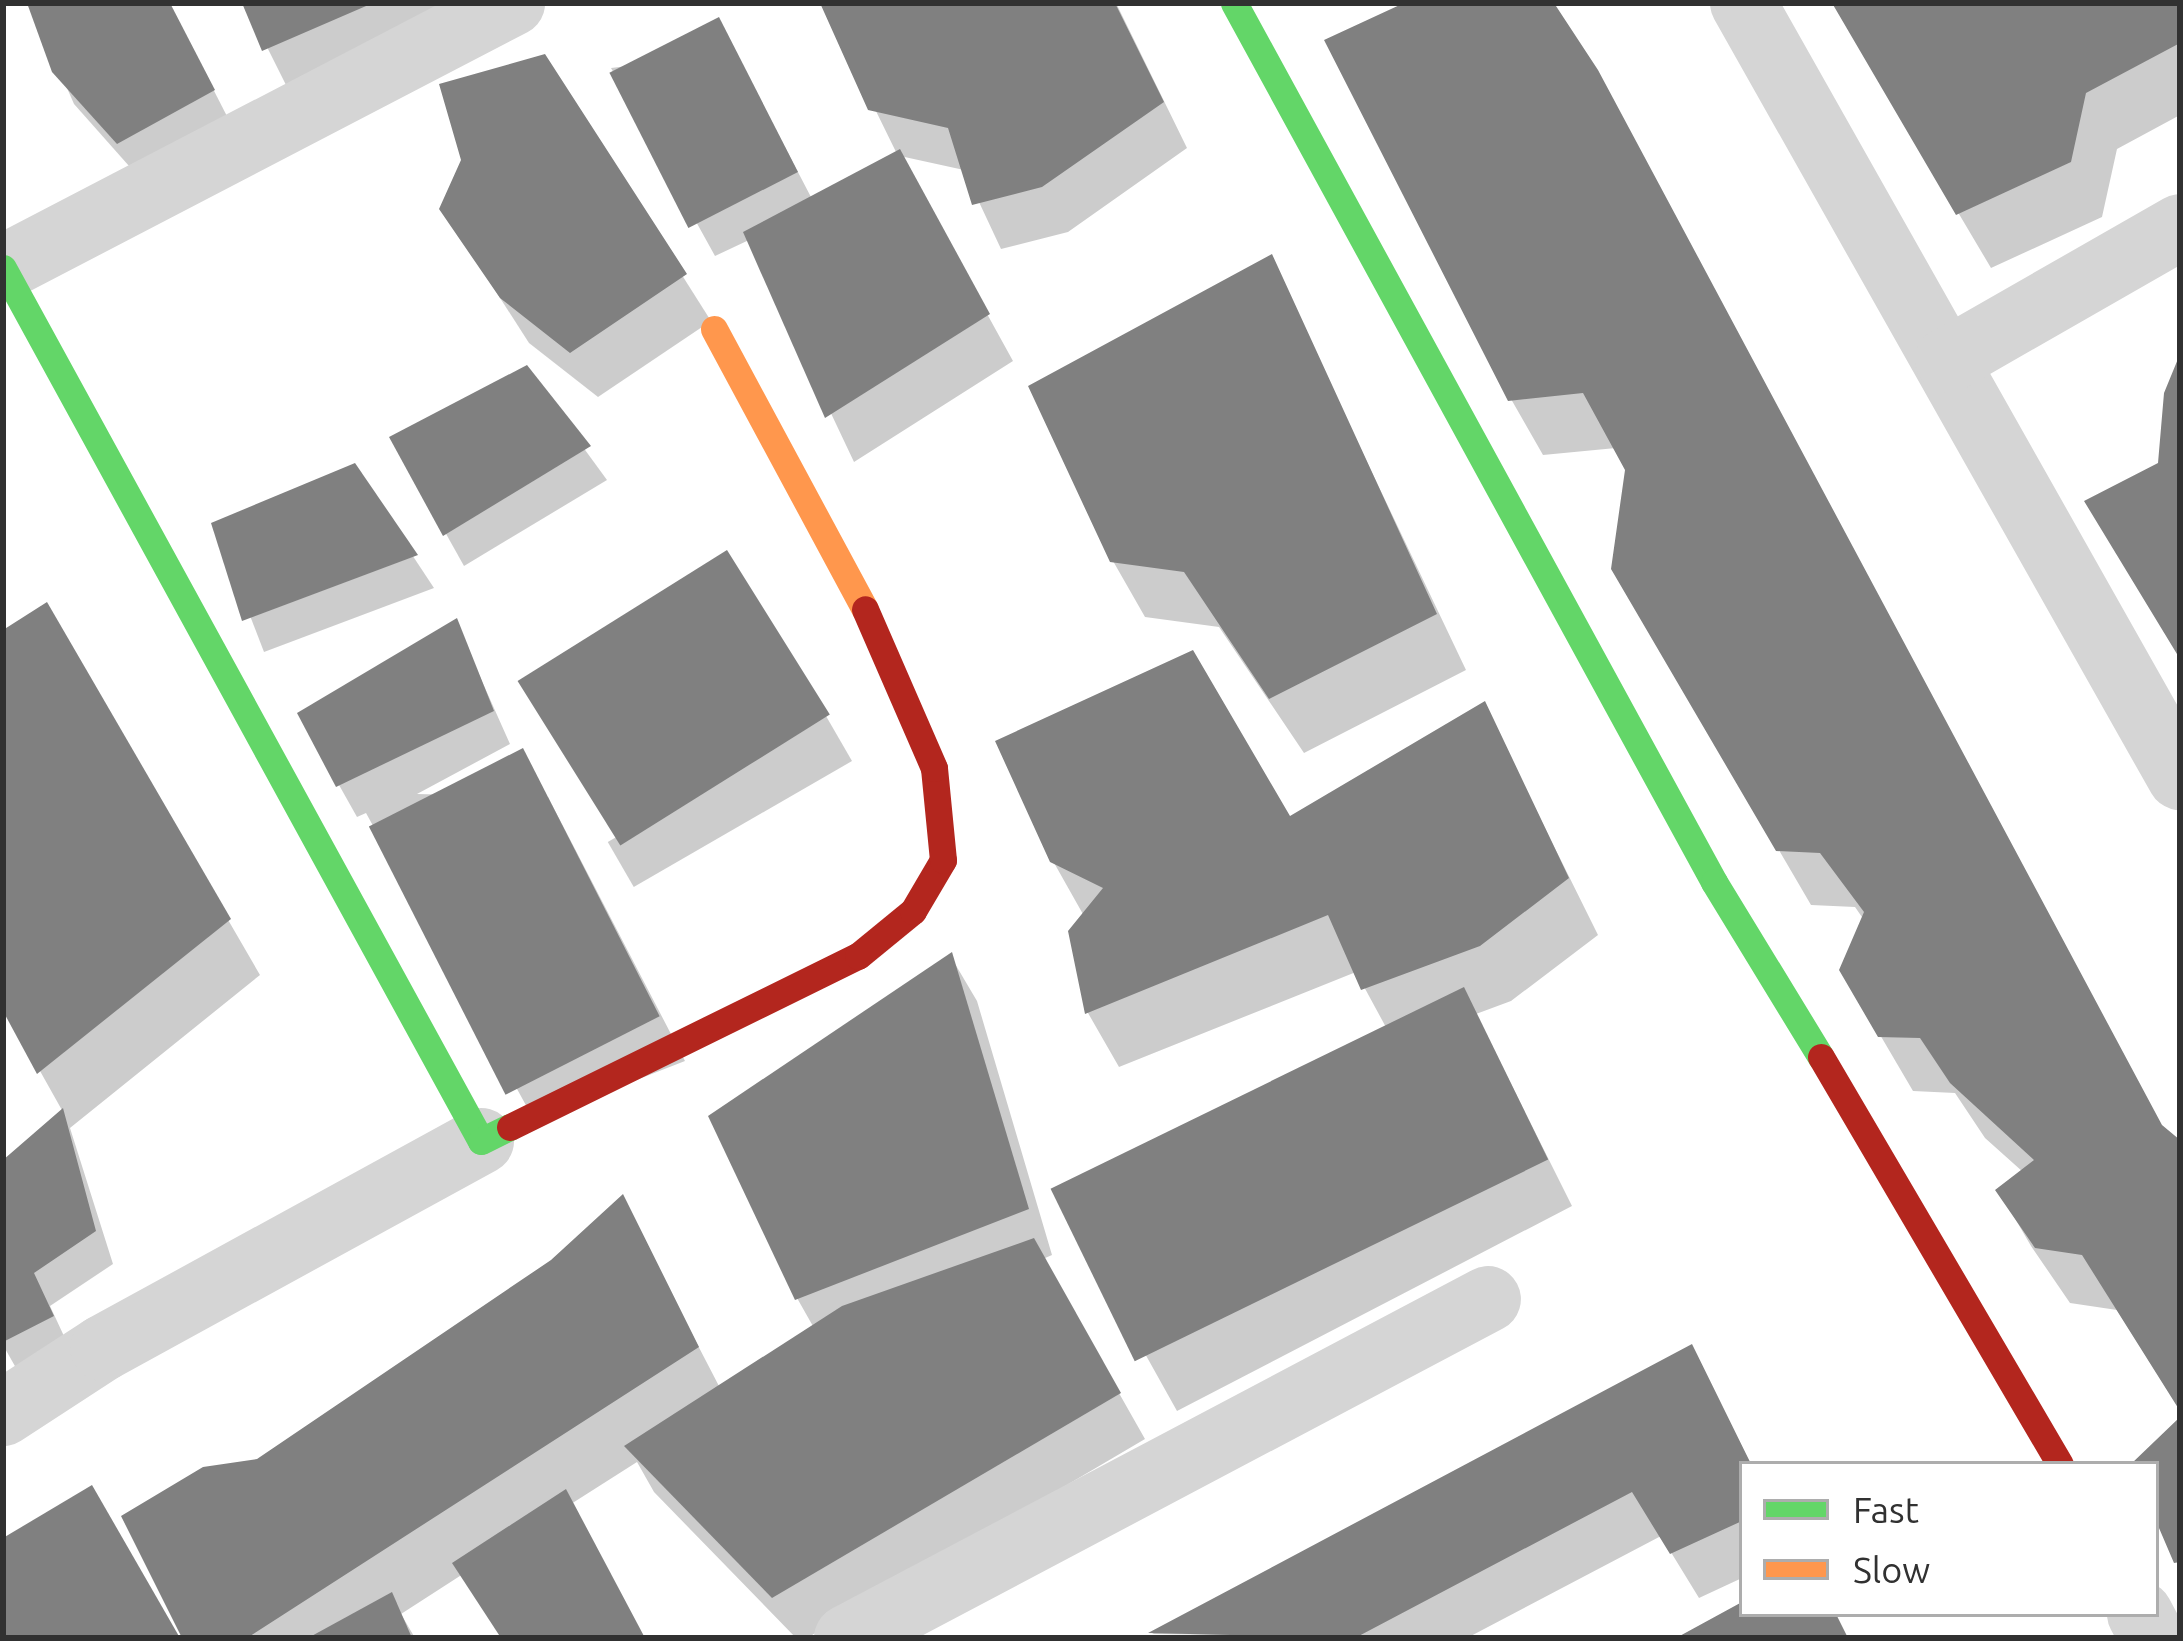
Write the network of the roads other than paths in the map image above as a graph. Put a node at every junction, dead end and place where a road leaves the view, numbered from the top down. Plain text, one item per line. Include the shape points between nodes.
1 (512, 3) edge
2 (1234, 3) edge
3 (1743, 3) edge
4 (2180, 227) edge
5 (3, 268) edge
6 (714, 329) dead end
7 (1948, 360) junction
8 (2180, 777) edge
9 (482, 1141) junction
10 (1488, 1299) dead end
11 (3, 1413) edge
12 (2058, 1461) edge
13 (885, 1629) edge

1 - 5 street
2 - 12 street via 1714,882
3 - 7 street
4 - 7 street
5 - 9 street
6 - 9 street via 895,665 934,768 943,860 913,911 858,956
7 - 8 street
9 - 11 street via 103,1348
10 - 13 street

